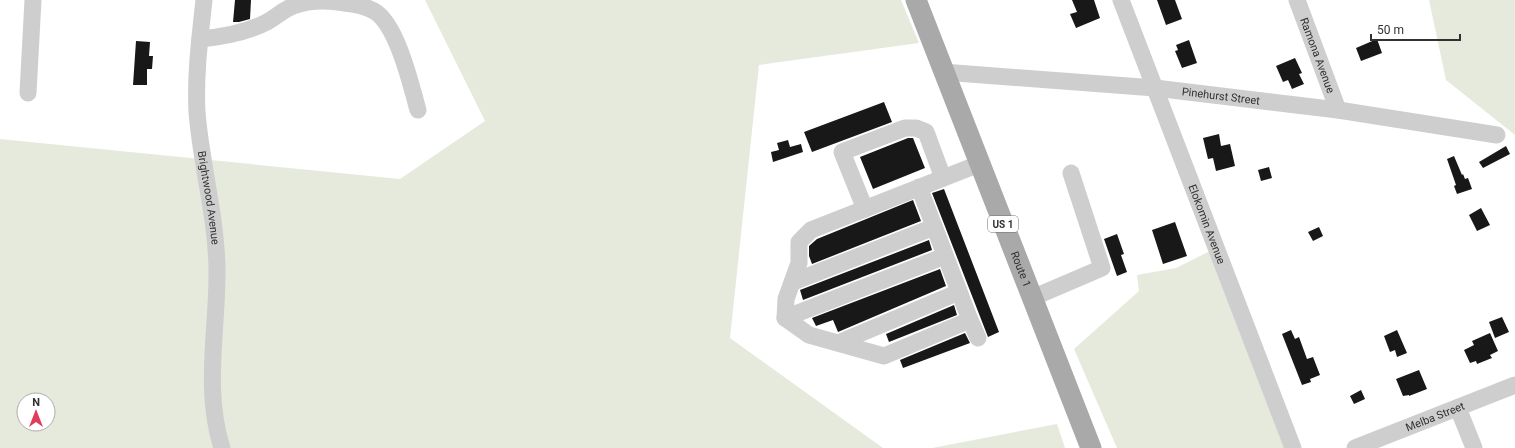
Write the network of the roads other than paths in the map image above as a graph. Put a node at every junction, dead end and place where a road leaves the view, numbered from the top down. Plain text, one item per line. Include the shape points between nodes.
1 (33, 0) edge
2 (204, 0) edge
3 (916, 0) edge
4 (1121, 0) edge
5 (1298, 0) edge
6 (200, 39) junction
7 (943, 72) junction
8 (1155, 88) junction
9 (28, 93) dead end
10 (418, 110) dead end
11 (1338, 110) junction
12 (1497, 135) dead end
13 (979, 164) junction
14 (1071, 173) dead end
15 (943, 178) junction
16 (919, 187) junction
17 (865, 209) junction
18 (934, 228) junction
19 (945, 256) junction
20 (793, 282) junction
21 (959, 292) junction
22 (1032, 298) junction
23 (785, 318) junction
24 (970, 320) junction
25 (978, 338) dead end
26 (838, 343) junction
27 (1515, 386) edge
28 (1458, 408) junction
29 (222, 448) edge
30 (1091, 448) edge
31 (1293, 448) edge
32 (1355, 448) edge
33 (1474, 448) edge

1 - 9 street
2 - 6 street, Brightwood Avenue
3 - 7 main road, Route 1 / US 1
4 - 8 street, Elokomin Avenue
5 - 11 street, Ramona Avenue
6 - 10 street via 244,32 302,3 331,0 353,4 374,11 395,37
6 - 29 street, Brightwood Avenue via 198,113 217,268 212,396
7 - 8 street, Pinehurst Street
7 - 13 main road, Route 1 / US 1
8 - 11 street, Pinehurst Street
8 - 31 street, Elokomin Avenue
11 - 12 street, Pinehurst Street
13 - 15 street
13 - 22 main road, Route 1 / US 1
14 - 22 street via 1102,268
15 - 16 street
15 - 17 street via 926,132 922,129 905,128 842,152
16 - 17 street
16 - 18 street
17 - 20 street via 811,230 799,242 799,263
18 - 19 street
18 - 20 street
19 - 21 street
19 - 23 street
20 - 23 street via 786,299
21 - 24 street
21 - 26 street
22 - 30 main road, Route 1 / US 1
23 - 26 street via 809,336
24 - 25 street
24 - 26 street via 884,356
27 - 28 street, Melba Street
28 - 32 street, Melba Street
28 - 33 street

